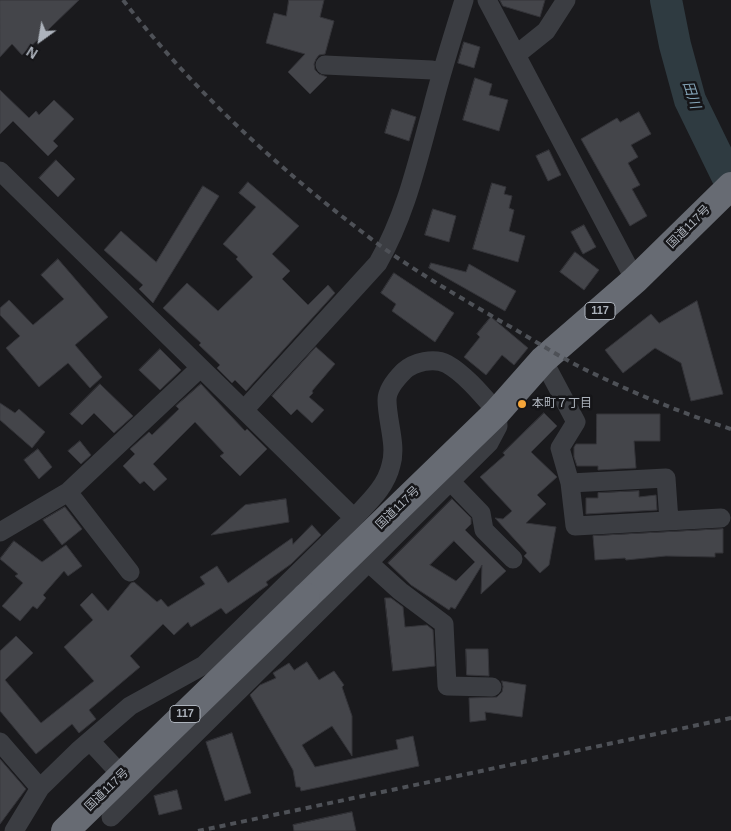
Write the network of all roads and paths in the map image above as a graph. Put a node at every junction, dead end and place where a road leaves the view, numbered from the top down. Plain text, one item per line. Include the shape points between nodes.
1 (464, 0) edge
2 (487, 0) edge
3 (566, 0) edge
4 (516, 55) junction
5 (325, 65) dead end
6 (442, 72) junction
7 (0, 171) edge
8 (731, 186) edge
9 (635, 280) junction
10 (544, 360) junction
11 (200, 368) junction
12 (244, 410) junction
13 (497, 412) junction
14 (451, 482) junction
15 (570, 483) junction
16 (68, 492) junction
17 (354, 518) junction
18 (721, 518) dead end
19 (669, 521) junction
20 (0, 532) edge
21 (513, 559) dead end
22 (370, 563) junction
23 (130, 572) dead end
24 (492, 687) dead end
25 (90, 741) junction
26 (0, 742) edge
27 (40, 788) junction
28 (137, 792) junction
29 (111, 817) dead end
30 (14, 831) edge
31 (65, 831) edge

1 - 6 street
2 - 4 street
3 - 4 street via 546,31
4 - 9 street
5 - 6 street
6 - 12 street via 407,200 392,239 378,263
7 - 11 street
8 - 9 highway, 国道117号 / 117
9 - 10 highway, 国道117号 / 117
10 - 13 highway, 国道117号 / 117
10 - 15 street via 576,422 560,448
11 - 12 street
11 - 16 street
12 - 17 street
13 - 14 street via 498,426 489,443
13 - 17 street via 469,382 446,364 430,361 410,366 397,378 387,398 392,464 385,483
13 - 31 highway, 国道117号 / 117, bridge
14 - 21 street via 481,513 484,530
14 - 22 street
15 - 19 street via 575,526
15 - 19 street via 666,478
16 - 20 street
16 - 23 street
17 - 25 street via 204,665 130,706
18 - 19 street
22 - 24 street via 400,591 444,624 447,686
22 - 28 street
25 - 27 street
25 - 28 street
26 - 27 street
27 - 30 street
28 - 29 street

